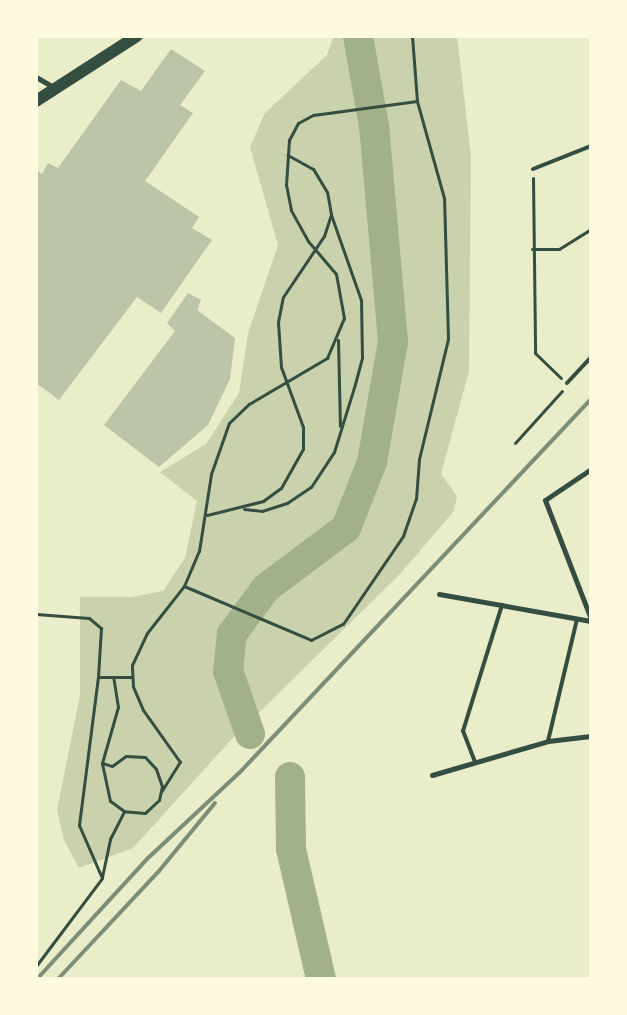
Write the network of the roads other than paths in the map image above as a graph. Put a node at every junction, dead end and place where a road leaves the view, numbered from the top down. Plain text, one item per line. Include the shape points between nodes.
1 (137, 36) edge
2 (36, 77) edge
3 (55, 88) junction
4 (36, 101) edge
5 (591, 146) edge
6 (533, 170) road end
7 (591, 357) edge
8 (567, 383) road end
9 (591, 469) edge
10 (439, 594) dead end
11 (502, 605) junction
12 (577, 619) junction
13 (591, 620) edge
14 (591, 736) edge
15 (548, 741) junction
16 (475, 762) junction
17 (432, 775) dead end

1 - 3 main road
2 - 3 street
3 - 4 main road
5 - 6 lane
7 - 8 lane
9 - 13 street via 545,500
10 - 11 street
11 - 12 street
11 - 16 lane via 462,732
12 - 13 street
12 - 15 lane
14 - 15 street
15 - 16 street
16 - 17 street

